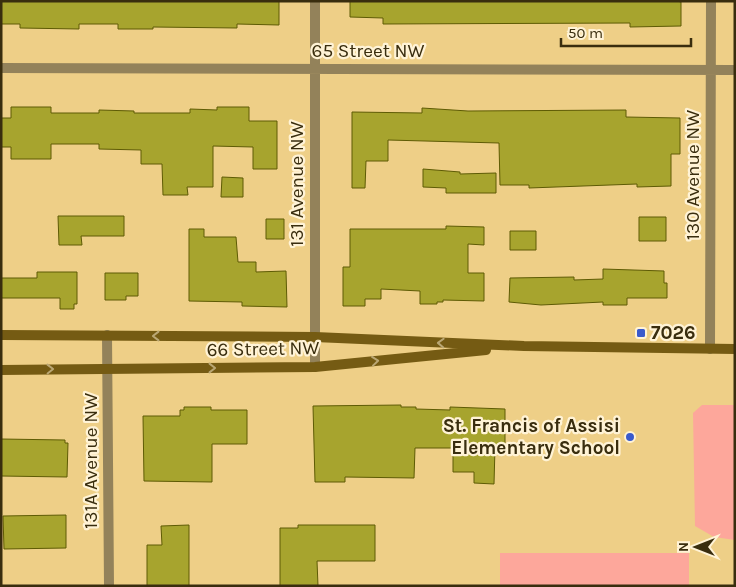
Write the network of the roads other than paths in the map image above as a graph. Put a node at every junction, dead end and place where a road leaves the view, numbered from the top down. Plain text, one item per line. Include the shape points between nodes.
1 (315, 1) edge
2 (711, 1) edge
3 (1, 68) edge
4 (315, 69) junction
5 (711, 70) junction
6 (735, 70) edge
7 (1, 335) edge
8 (108, 336) junction
9 (315, 337) junction
10 (524, 346) junction
11 (710, 349) junction
12 (735, 349) edge
13 (315, 366) junction
14 (108, 368) junction
15 (1, 370) edge
16 (109, 586) edge

1 - 4 street, 131 Avenue NW
2 - 5 street, 130 Avenue NW
3 - 4 street, 65 Street NW
4 - 5 street, 65 Street NW
4 - 9 street, 131 Avenue NW
5 - 6 street, 65 Street NW
5 - 11 street, 130 Avenue NW
7 - 8 main road, 66 Street NW
9 -> 8 main road, 66 Street NW
8 - 14 street, 131A Avenue NW
10 -> 9 main road, 66 Street NW
9 - 13 street, 131 Avenue NW
10 - 11 main road, 66 Street NW
13 -> 10 main road, 66 Street NW
11 - 12 main road, 66 Street NW
14 -> 13 main road, 66 Street NW
15 -> 14 main road, 66 Street NW
14 - 16 street, 131A Avenue NW

